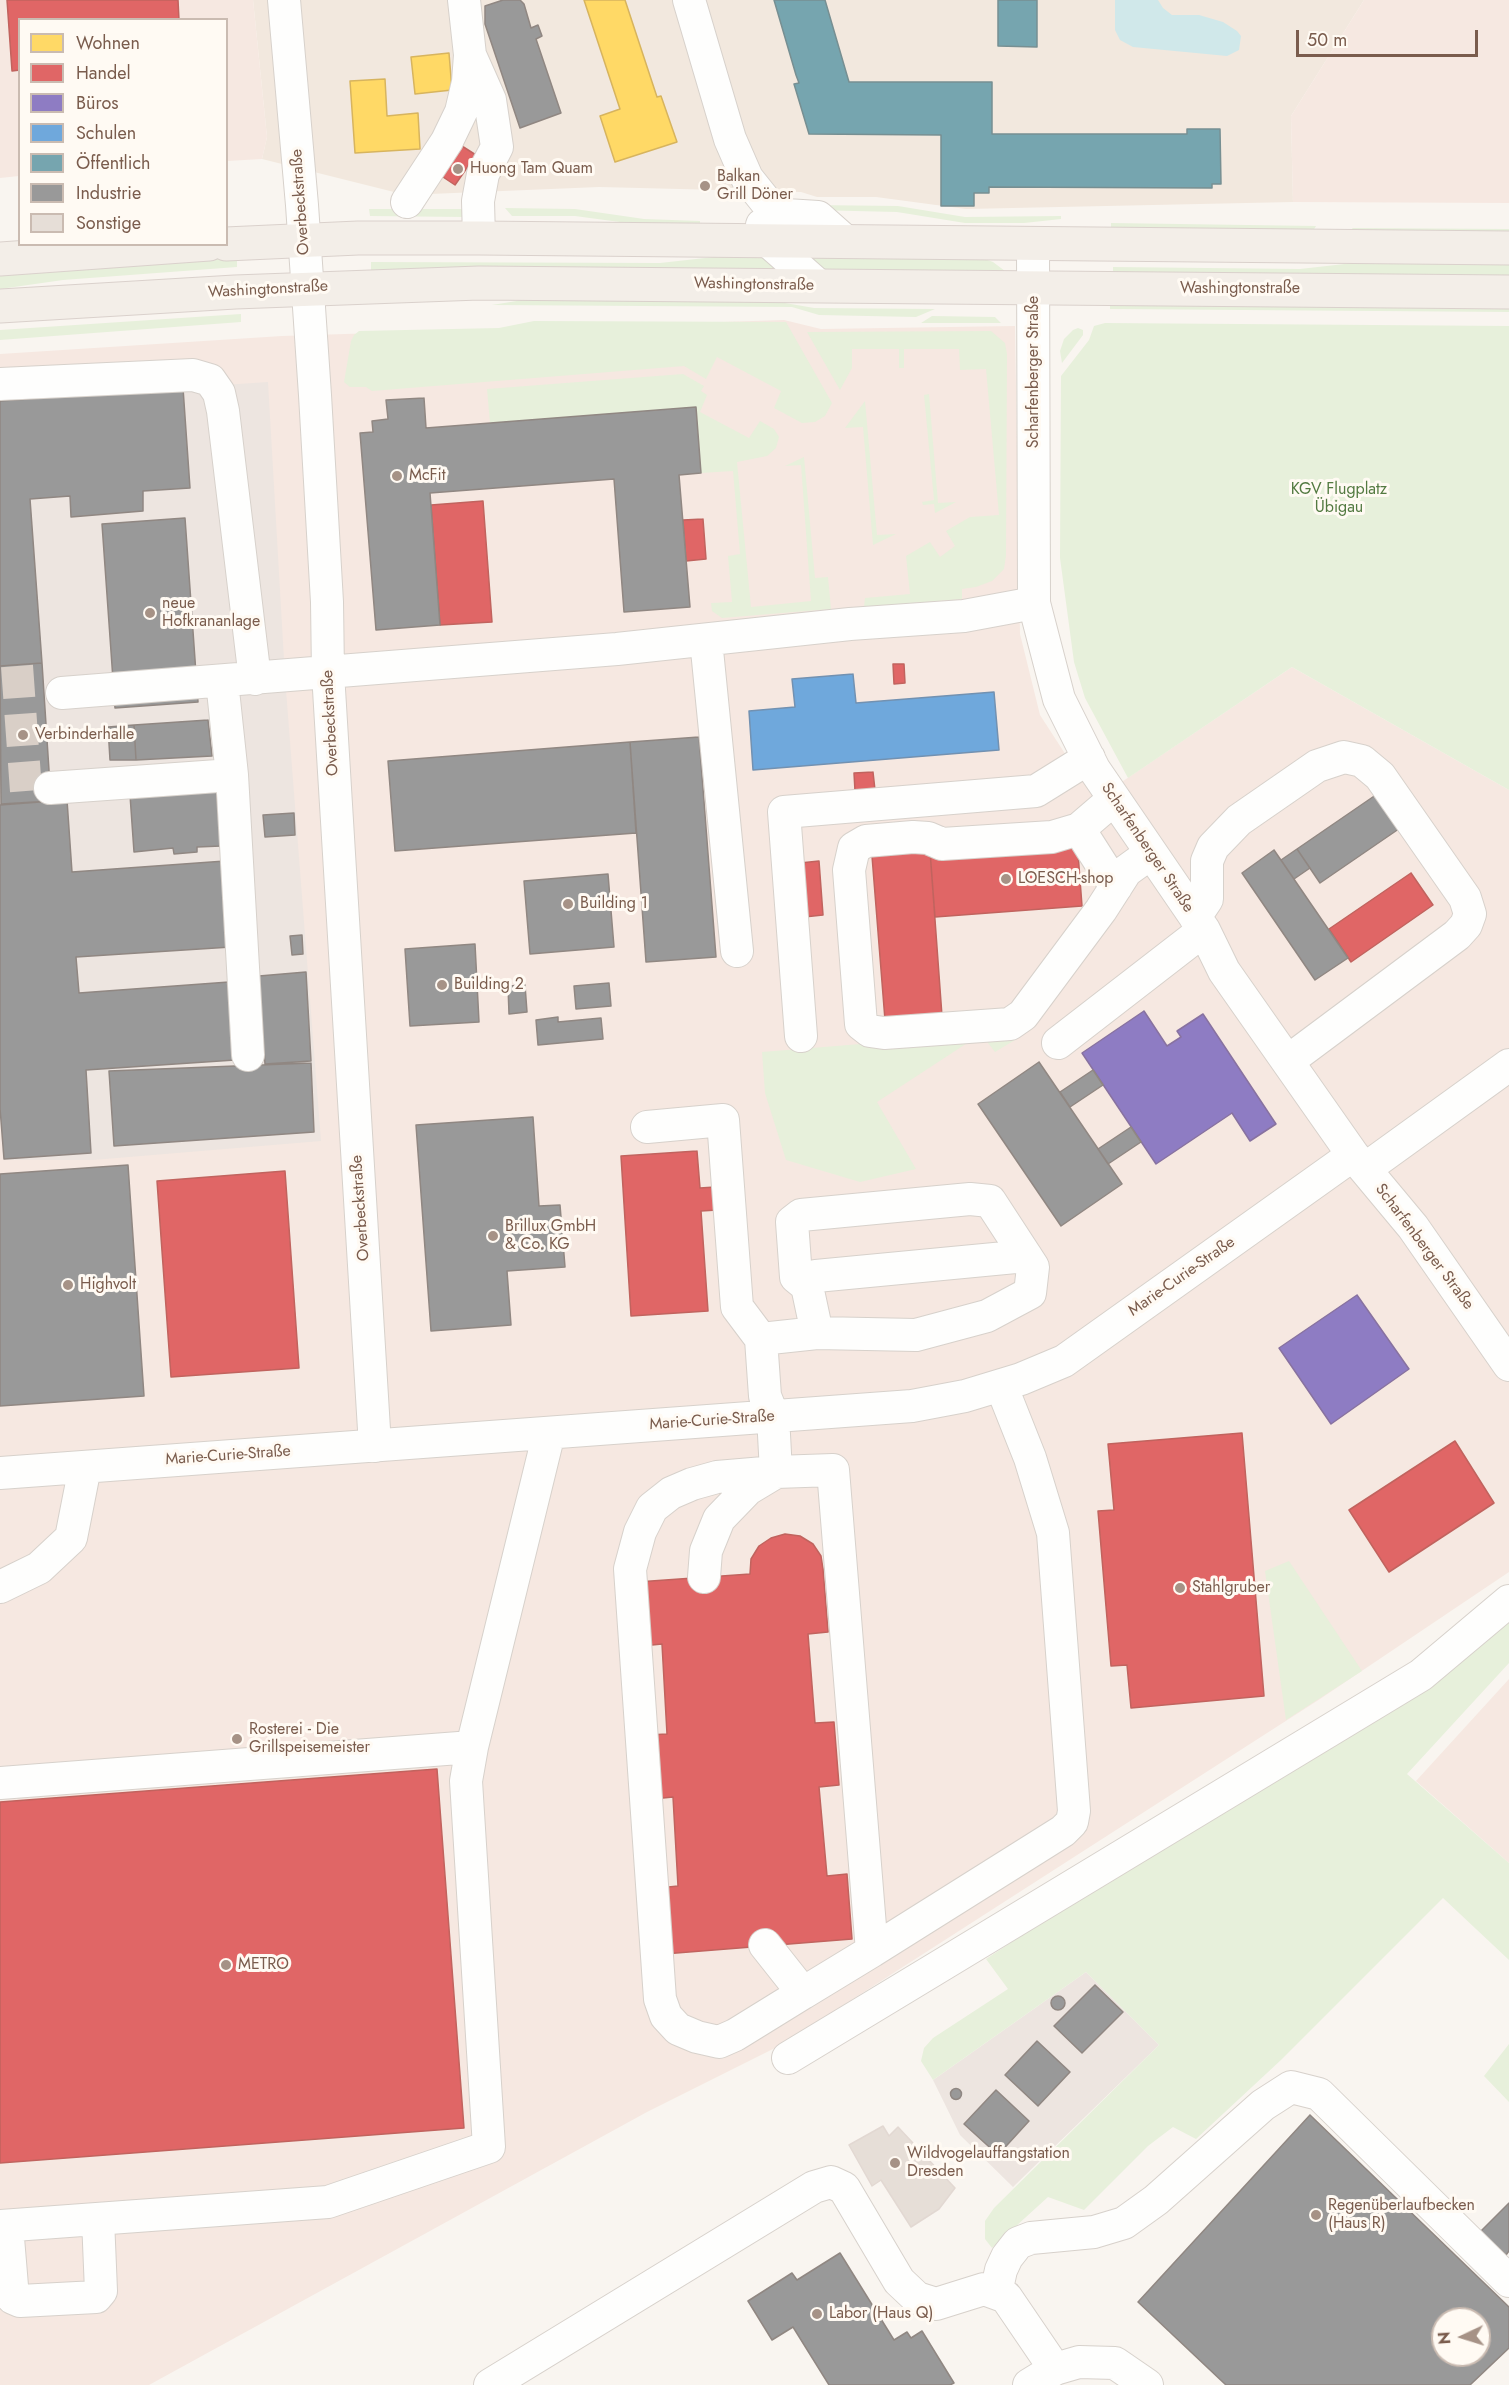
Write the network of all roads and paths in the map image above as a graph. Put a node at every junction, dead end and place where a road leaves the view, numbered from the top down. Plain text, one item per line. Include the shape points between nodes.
1 (284, 0) edge
2 (464, 0) edge
3 (689, 0) edge
4 (470, 55) junction
5 (747, 178) junction
6 (407, 202) dead end
7 (479, 238) junction
8 (304, 240) junction
9 (724, 241) junction
10 (768, 241) junction
11 (845, 241) junction
12 (228, 244) edge
13 (1033, 244) junction
14 (180, 246) edge
15 (1509, 248) edge
16 (0, 259) edge
17 (819, 286) junction
18 (307, 288) junction
19 (1034, 288) junction
20 (1509, 292) edge
21 (0, 306) edge
22 (0, 384) edge
23 (1034, 603) junction
24 (706, 639) junction
25 (327, 673) junction
26 (255, 679) junction
27 (222, 681) junction
28 (62, 693) dead end
29 (1089, 758) junction
30 (231, 775) junction
31 (50, 788) dead end
32 (1114, 799) junction
33 (1079, 830) junction
34 (1150, 853) junction
35 (1116, 887) junction
36 (1199, 924) junction
37 (737, 951) dead end
38 (801, 1036) dead end
39 (1058, 1043) dead end
40 (248, 1055) dead end
41 (1288, 1062) junction
42 (1509, 1065) edge
43 (647, 1127) dead end
44 (1359, 1162) junction
45 (1026, 1256) junction
46 (807, 1286) junction
47 (817, 1333) junction
48 (761, 1339) junction
49 (1509, 1365) edge
50 (1001, 1385) junction
51 (773, 1416) junction
52 (549, 1433) junction
53 (375, 1446) junction
54 (85, 1467) junction
55 (776, 1472) junction
56 (0, 1473) edge
57 (704, 1577) dead end
58 (0, 1587) edge
59 (1509, 1601) edge
60 (472, 1747) junction
61 (0, 1782) edge
62 (765, 1945) dead end
63 (872, 1951) junction
64 (803, 1993) junction
65 (788, 2058) dead end
66 (98, 2219) junction
67 (3, 2226) edge
68 (1509, 2280) edge
69 (996, 2293) junction
70 (1042, 2377) edge
71 (490, 2385) edge
72 (1147, 2385) edge

1 - 8 street, Overbeckstraße
2 - 4 street
3 - 5 street via 730,139
4 - 6 street via 460,112 447,141
4 - 7 street via 490,100 497,147 483,174 478,201
5 - 9 street via 742,219
5 - 10 street
5 - 11 street via 767,203 786,215 819,217
7 - 8 main road
7 - 9 main road
8 - 12 main road
8 - 18 street, Overbeckstraße
9 - 10 main road
10 - 11 main road
10 - 17 street
11 - 13 main road
13 - 15 main road
13 - 19 street, Scharfenberger Straße
14 - 16 main road
17 - 18 main road, Washingtonstraße via 479,283
17 - 19 main road, Washingtonstraße
18 - 21 main road, Washingtonstraße
18 - 25 street, Overbeckstraße via 327,602
19 - 20 main road, Washingtonstraße
19 - 23 street, Scharfenberger Straße via 1046,550
22 - 26 street via 193,375 210,380 219,393 223,411
23 - 24 street via 964,616
23 - 29 street, Scharfenberger Straße via 1059,699
24 - 25 street
24 - 37 street
25 - 26 street
25 - 53 street, Overbeckstraße
26 - 27 street
27 - 28 street
27 - 30 street
29 - 32 street, Scharfenberger Straße
29 - 38 street via 1036,791 784,812
30 - 31 street
30 - 40 street
32 - 33 street
32 - 34 street, Scharfenberger Straße
33 - 35 street
33 - 35 street via 1052,837 942,844 928,838 878,840 854,848 849,870 861,1024 870,1031 884,1033 1010,1024 1023,1015
34 - 35 street via 1126,871
34 - 36 street, Scharfenberger Straße
36 - 39 street
36 - 41 street, Scharfenberger Straße via 1224,971
36 - 41 street via 1207,899 1207,861 1213,847 1239,820 1317,766 1344,757 1362,761 1380,776 1466,898 1470,914 1466,926
41 - 44 street, Scharfenberger Straße
42 - 44 street, Marie-Curie-Straße
43 - 48 street via 723,1120 737,1307
44 - 49 street, Scharfenberger Straße via 1413,1227
44 - 50 street, Marie-Curie-Straße via 1064,1361
45 - 46 street via 816,1276
45 - 46 street via 990,1200 801,1215 792,1222 796,1277
45 - 47 street via 1034,1267 1030,1293 987,1316 916,1335
46 - 47 street
47 - 48 street
48 - 51 street via 765,1396
50 - 51 street, Marie-Curie-Straße via 912,1406
50 - 63 street via 1030,1458 1053,1533 1072,1822
51 - 52 street, Marie-Curie-Straße
51 - 55 street
52 - 53 street, Marie-Curie-Straße
52 - 60 street
53 - 54 street, Marie-Curie-Straße
54 - 56 street, Marie-Curie-Straße
54 - 58 street via 71,1538 39,1568
55 - 57 street via 748,1489 719,1519 706,1551
55 - 63 street via 833,1470
55 - 64 street via 717,1478 671,1493 652,1508 640,1532 630,1569 660,1999 666,2016 678,2029 719,2042
59 - 65 street via 1421,1675
60 - 61 street
60 - 66 street via 466,1781 489,2147 328,2202
62 - 64 street
63 - 64 street
66 - 67 street
66 - 67 street via 101,2291 96,2297 16,2301 11,2294
68 - 69 street via 1318,2094 1291,2087 1263,2105 1156,2200 1124,2223 1094,2232 1031,2238 1018,2243 1001,2270
69 - 70 street via 1006,2297
69 - 71 street via 984,2289 936,2304 917,2298 899,2281 844,2188 831,2182 814,2187
70 - 72 street via 1079,2362 1115,2363

